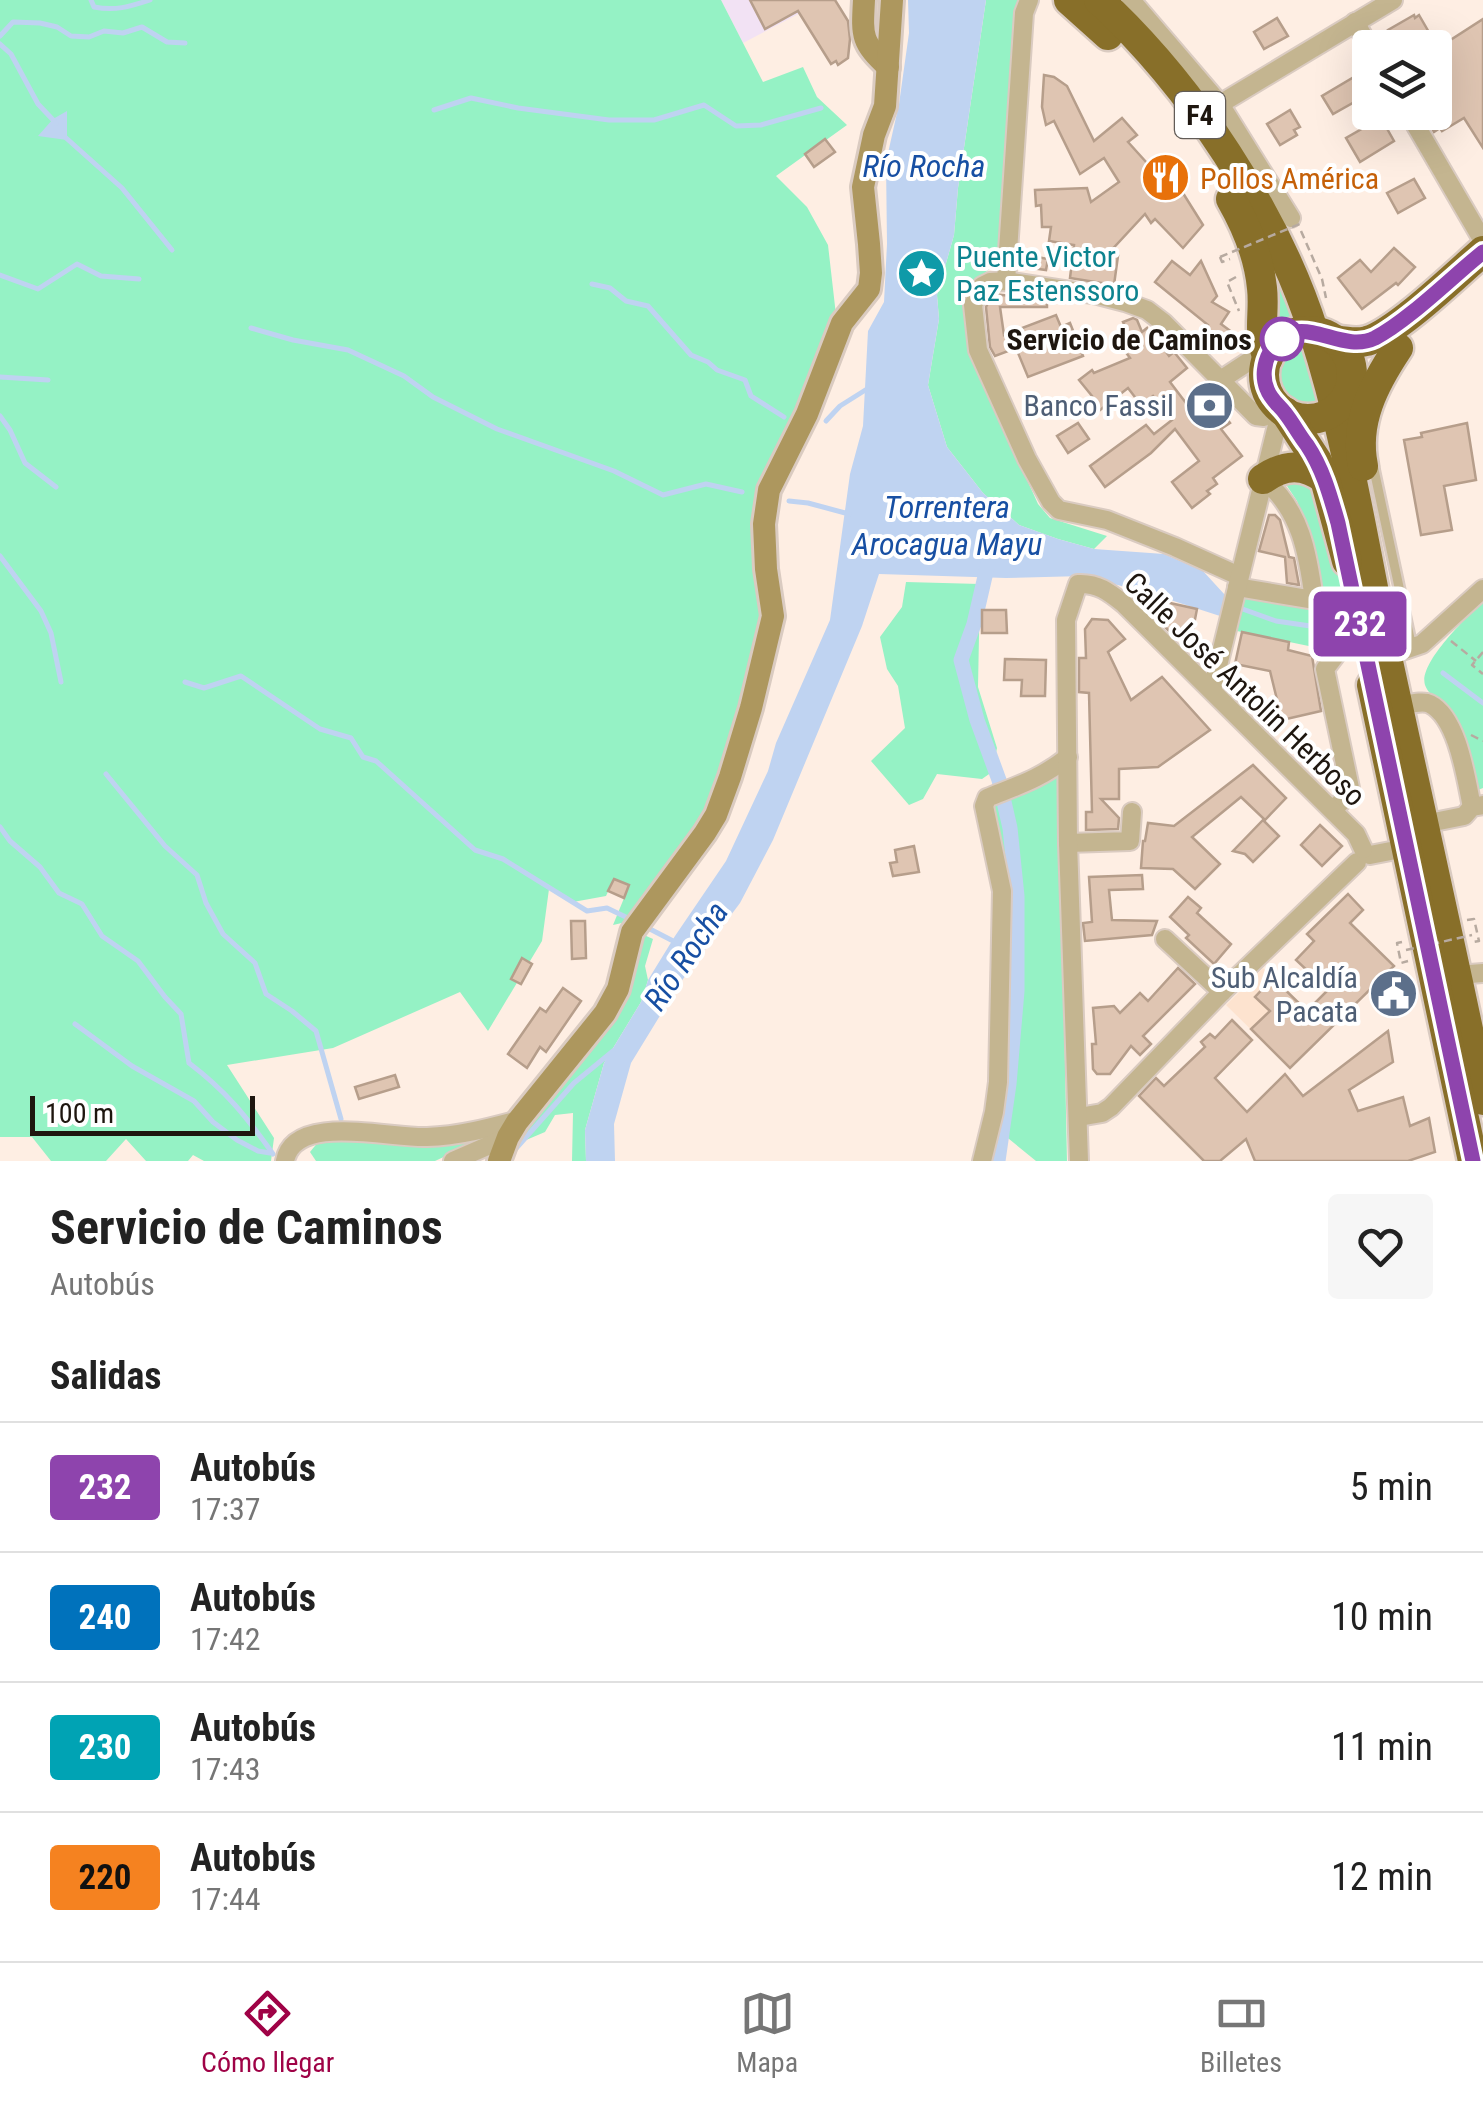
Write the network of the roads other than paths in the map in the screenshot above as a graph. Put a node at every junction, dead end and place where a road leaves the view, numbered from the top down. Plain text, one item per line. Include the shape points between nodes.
1 (864, 0) edge
2 (892, 0) edge
3 (1029, 0) edge
4 (1070, 0) edge
5 (1098, 0) edge
6 (1131, 0) edge
7 (1393, 0) edge
8 (1355, 22) junction
9 (1360, 30) edge
10 (888, 68) junction
11 (1220, 104) junction
12 (1418, 130) edge
13 (1296, 221) road end
14 (1483, 242) edge
15 (1483, 252) edge
16 (1483, 279) edge
17 (1006, 281) junction
18 (1325, 336) junction
19 (1403, 351) junction
20 (1266, 360) junction
21 (1222, 379) junction
22 (1383, 394) dead end
23 (1341, 400) junction
24 (1275, 411) junction
25 (1266, 471) junction
26 (1324, 478) junction
27 (1237, 587) junction
28 (1483, 588) edge
29 (1360, 623) junction
30 (1400, 652) junction
31 (1212, 690) junction
32 (1398, 706) junction
33 (1068, 757) junction
34 (1477, 806) edge
35 (1333, 810) junction
36 (1132, 812) dead end
37 (1415, 836) junction
38 (1068, 842) junction
39 (1363, 855) junction
40 (1165, 938) dead end
41 (1476, 975) edge
42 (1222, 992) junction
43 (1483, 1100) edge
44 (1078, 1117) junction
45 (513, 1128) junction
46 (284, 1161) edge
47 (454, 1161) edge
48 (499, 1161) edge
49 (982, 1161) edge
50 (1079, 1161) edge
51 (1473, 1161) edge

1 - 10 street via 862,32
2 - 10 street
3 - 17 street
4 - 20 highway, F4 via 1142,70 1228,194 1260,270
5 - 18 highway, F4 via 1156,59 1225,150
6 - 11 street
7 - 8 street
8 - 9 street
8 - 11 street
10 - 45 street via 863,187 869,289 842,323 769,490 764,524 773,616 716,816 632,932 606,1013
11 - 13 street
12 - 14 street
15 - 18 highway via 1377,336 1358,342
16 - 19 highway, F4
17 - 21 street via 1147,310
17 - 27 street via 990,282 976,294 978,350 1051,502 1175,547
18 - 20 highway via 1299,332 1282,339
18 - 23 highway, F4
19 - 23 highway, F4
19 - 30 highway, F4 via 1368,401 1360,432
20 - 21 street via 1248,362
20 - 24 highway, F4
21 - 24 street
22 - 30 lane via 1373,416 1371,457
23 - 24 highway via 1312,418
23 - 30 highway, F4
24 - 25 street
24 - 25 street
24 - 26 highway, F4
25 - 26 highway via 1296,466
25 - 27 street
25 - 27 street via 1300,528 1314,600
26 - 29 highway, F4
27 - 31 street
28 - 30 street via 1422,644
29 - 35 street via 1325,669 1350,788
29 - 37 highway, F4
30 - 32 highway, F4
31 - 33 street, Calle José Antolin Herboso via 1124,604 1105,589 1078,584 1066,620
31 - 35 street, Calle José Antolin Herboso
32 - 34 street via 1430,704 1446,720
32 - 37 highway, F4
33 - 38 street
33 - 49 street via 1018,788 987,798 984,806 1002,891 998,1082
34 - 37 street
35 - 39 street, Calle José Antolin Herboso via 1356,834
36 - 38 street via 1130,841
37 - 39 street
37 - 41 highway, F4
37 - 51 highway, F4
38 - 44 street
39 - 42 street
40 - 42 street
41 - 43 highway, F4
42 - 44 street via 1111,1107
44 - 50 street
45 - 46 street via 423,1138 315,1132 297,1140
45 - 47 street
45 - 48 street

